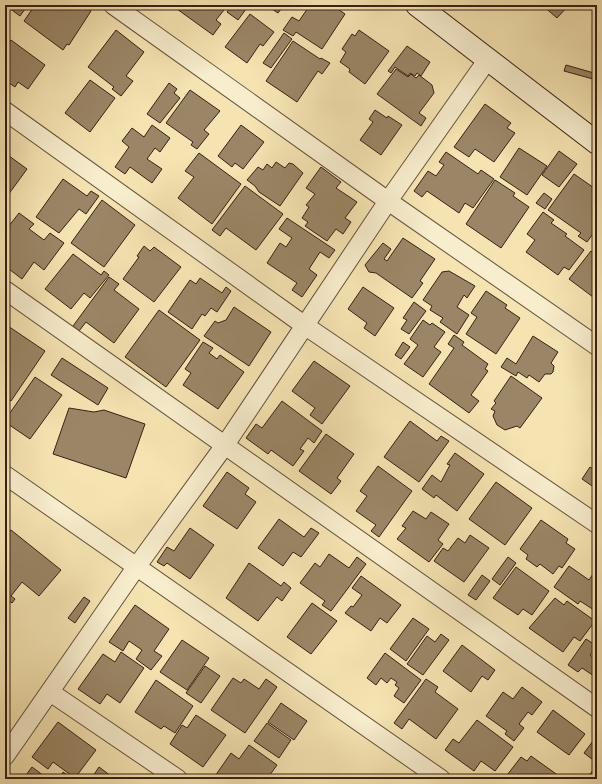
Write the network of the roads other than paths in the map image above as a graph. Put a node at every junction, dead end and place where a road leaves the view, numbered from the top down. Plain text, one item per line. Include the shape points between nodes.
1 (113, 5) edge
2 (417, 5) edge
3 (488, 59) junction
4 (5, 111) edge
5 (597, 143) edge
6 (388, 201) junction
7 (5, 290) edge
8 (304, 325) junction
9 (597, 346) edge
10 (225, 445) junction
11 (5, 475) edge
12 (597, 524) edge
13 (137, 566) junction
14 (50, 692) junction
15 (597, 708) edge
16 (5, 756) edge
17 (178, 779) edge
18 (441, 779) edge

1 - 6 street
2 - 3 street
3 - 5 street
3 - 6 street
4 - 8 street
6 - 8 street
6 - 9 street
7 - 10 street
8 - 10 street
8 - 12 street
10 - 13 street
10 - 15 street
11 - 13 street
13 - 14 street
13 - 18 street
14 - 16 street
14 - 17 street

